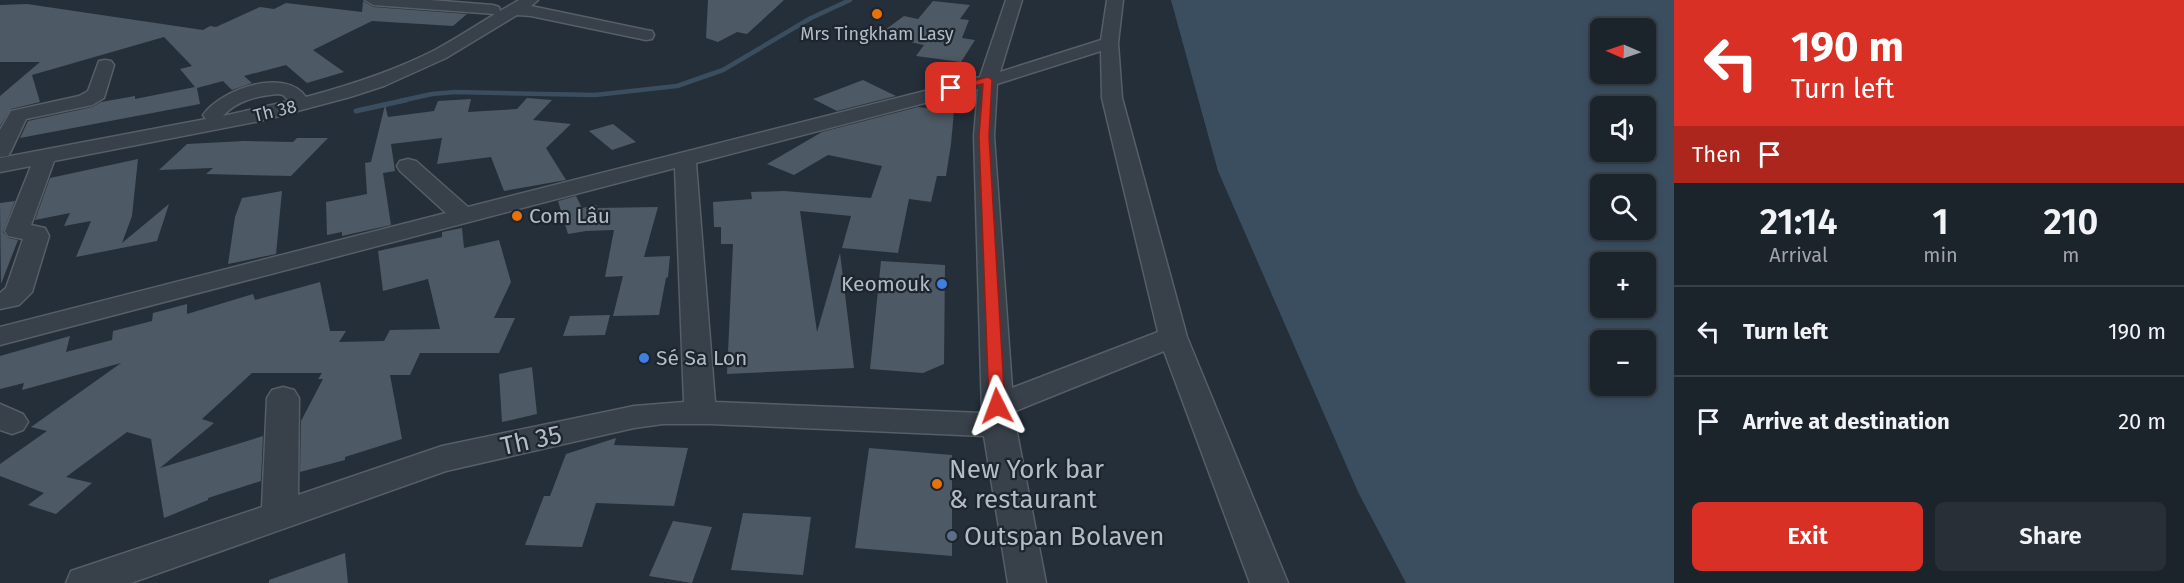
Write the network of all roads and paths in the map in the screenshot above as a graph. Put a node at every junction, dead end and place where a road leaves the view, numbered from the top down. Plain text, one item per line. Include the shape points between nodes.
1 (373, 0) edge
2 (1014, 0) edge
3 (1114, 0) edge
4 (518, 3) edge
5 (493, 10) junction
6 (646, 35) dead end
7 (1109, 43) junction
8 (105, 65) dead end
9 (988, 80) junction
10 (0, 154) edge
11 (45, 157) junction
12 (685, 158) junction
13 (0, 165) edge
14 (408, 166) dead end
15 (464, 216) junction
16 (0, 301) edge
17 (0, 336) edge
18 (1173, 336) junction
19 (283, 398) dead end
20 (700, 413) junction
21 (997, 415) junction
22 (280, 515) junction
23 (85, 583) edge
24 (1027, 583) edge
25 (1269, 583) edge

1 - 5 street
2 - 9 street
3 - 7 street
4 - 5 street, Th 38
4 - 6 street
4 - 11 street, Th 38 via 440,54 377,82 260,115
5 - 10 street, Th 38 via 414,56 356,80 296,97 288,89 252,93 232,99 213,115
7 - 9 street
7 - 18 street via 1112,98
8 - 10 street via 94,97 18,115
9 - 12 street
9 - 21 street via 984,136
11 - 13 street, Th 38
11 - 16 street via 17,231 37,236 18,292
12 - 15 street
12 - 20 street
14 - 15 street
15 - 17 street
18 - 21 street
18 - 25 street
19 - 22 street
20 - 21 street, Th 35
20 - 22 street, Th 35 via 634,417 442,459
21 - 24 street
22 - 23 street, Th 35

